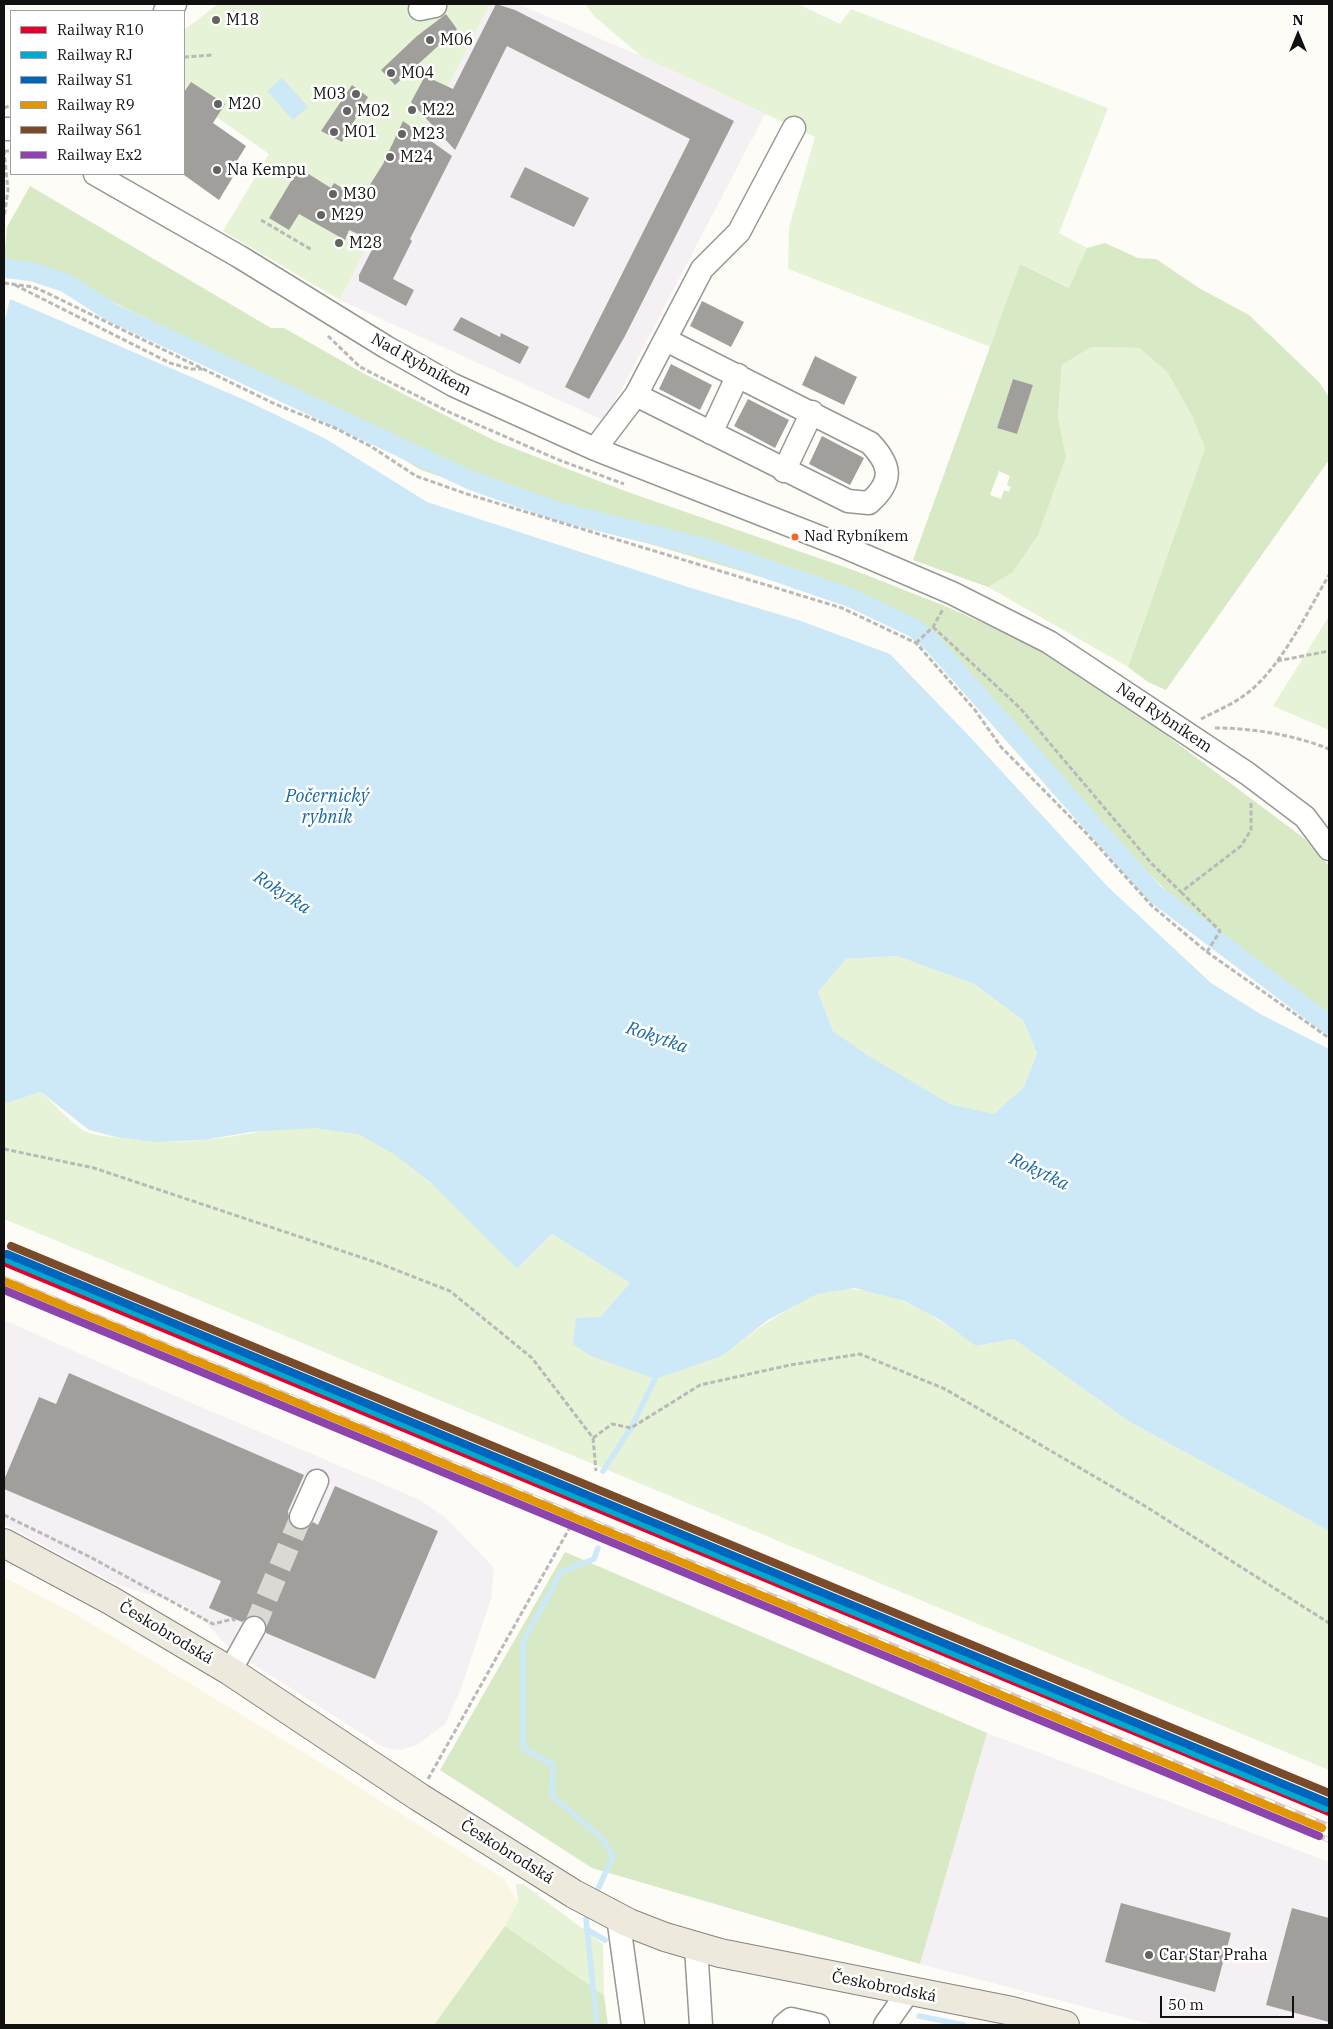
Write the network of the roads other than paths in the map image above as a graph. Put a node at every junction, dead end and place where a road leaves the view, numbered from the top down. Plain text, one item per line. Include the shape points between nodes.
1 (794, 128) dead end
2 (97, 175) edge
3 (666, 340) junction
4 (738, 375) junction
5 (636, 395) junction
6 (812, 412) junction
7 (711, 433) junction
8 (595, 449) junction
9 (784, 471) junction
10 (1329, 850) edge
11 (317, 1481) dead end
12 (301, 1517) tunnel mouth
13 (4, 1543) edge
14 (253, 1630) tunnel mouth
15 (230, 1671) junction
16 (618, 1917) junction
17 (696, 1947) junction
18 (908, 1992) junction
19 (633, 2025) edge
20 (701, 2025) edge
21 (784, 2025) edge
22 (818, 2025) edge
23 (885, 2025) edge
24 (1065, 2025) edge

1 - 3 street via 739,232 702,269
2 - 8 street, Nad Rybníkem via 274,268 453,385
3 - 4 street
3 - 5 street
4 - 6 street
4 - 7 street
5 - 7 street
5 - 8 street
6 - 9 street
6 - 9 street via 870,443 884,457 887,474 882,492 869,503 848,501
7 - 9 street
8 - 10 street, Nad Rybníkem via 952,592 1049,642 1248,774 1305,817
11 - 12 street
13 - 15 main road, Českobrodská via 110,1600
14 - 15 street
15 - 16 main road, Českobrodská via 419,1797 574,1894
16 - 17 main road, Českobrodská
16 - 19 street
17 - 18 main road, Českobrodská
17 - 20 street
18 - 23 street
18 - 24 main road, Českobrodská
21 - 22 street via 791,2020

